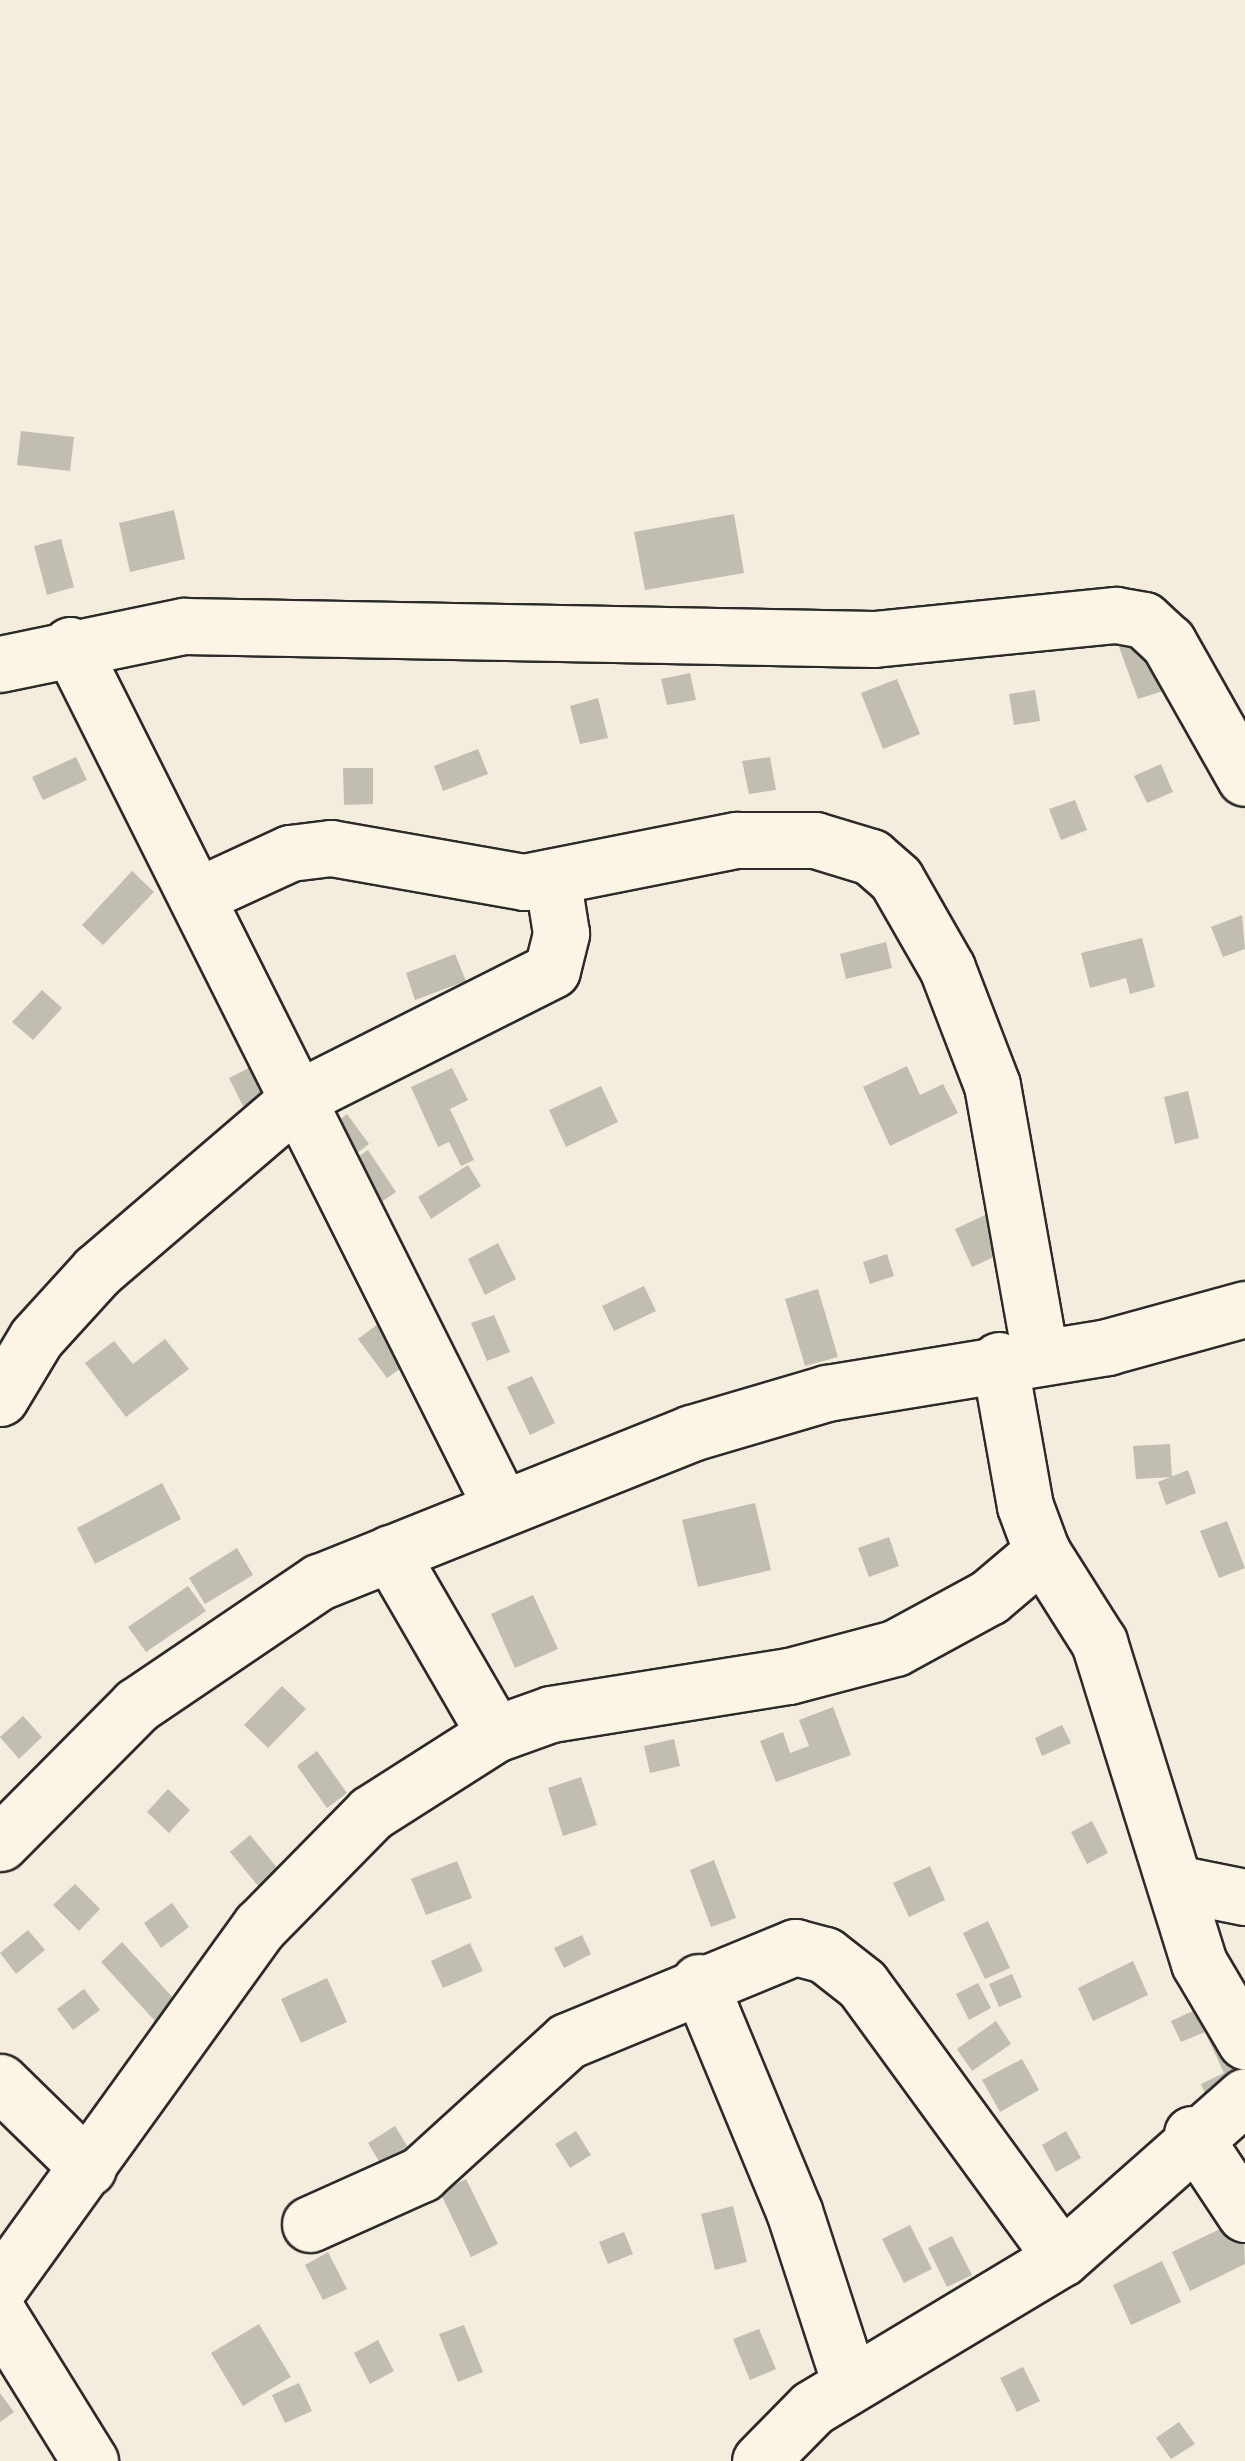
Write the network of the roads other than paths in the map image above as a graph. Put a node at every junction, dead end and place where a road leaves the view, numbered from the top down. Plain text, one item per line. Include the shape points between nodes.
1 (70, 645) junction
2 (0, 664) edge
3 (1245, 778) edge
4 (552, 877) junction
5 (201, 894) junction
6 (300, 1097) junction
7 (1245, 1309) edge
8 (1019, 1358) junction
9 (0, 1398) edge
10 (502, 1508) junction
11 (1042, 1552) junction
12 (390, 1553) junction
13 (495, 1734) junction
14 (0, 1843) edge
15 (1180, 1884) junction
16 (1245, 1897) edge
17 (699, 1982) junction
18 (1245, 2041) edge
19 (0, 2082) edge
20 (1245, 2096) edge
21 (1192, 2134) junction
22 (88, 2168) junction
23 (1245, 2214) edge
24 (310, 2224) dead end
25 (1062, 2258) junction
26 (0, 2286) edge
27 (0, 2316) edge
28 (850, 2383) junction
29 (90, 2461) edge
30 (760, 2461) edge

1 - 2 street
1 - 3 street via 184,626 874,640 1116,615 1144,620 1168,642
1 - 5 street
4 - 5 street via 458,877 319,848
4 - 6 street via 561,932 552,970
4 - 8 street via 669,850 776,840 850,846 896,879 948,968 992,1085
5 - 6 street
6 - 9 street via 97,1271 36,1338
6 - 10 street
7 - 8 street via 1183,1332
8 - 10 street via 827,1393 691,1432
8 - 11 street
10 - 12 street
11 - 13 street via 989,1597 895,1648 789,1676 551,1714
11 - 15 street via 1099,1642
12 - 13 street
12 - 14 street via 319,1582 212,1646 137,1705
13 - 22 street via 324,1854 260,1926
15 - 16 street
15 - 18 street via 1212,1995
17 - 24 street via 567,2041 421,2174
17 - 25 street via 795,1947 825,1954 862,1984
17 - 28 street via 794,2211
19 - 22 street
20 - 21 street
21 - 23 street
21 - 25 street via 1128,2206
22 - 26 street
25 - 28 street
27 - 29 street
28 - 30 street

